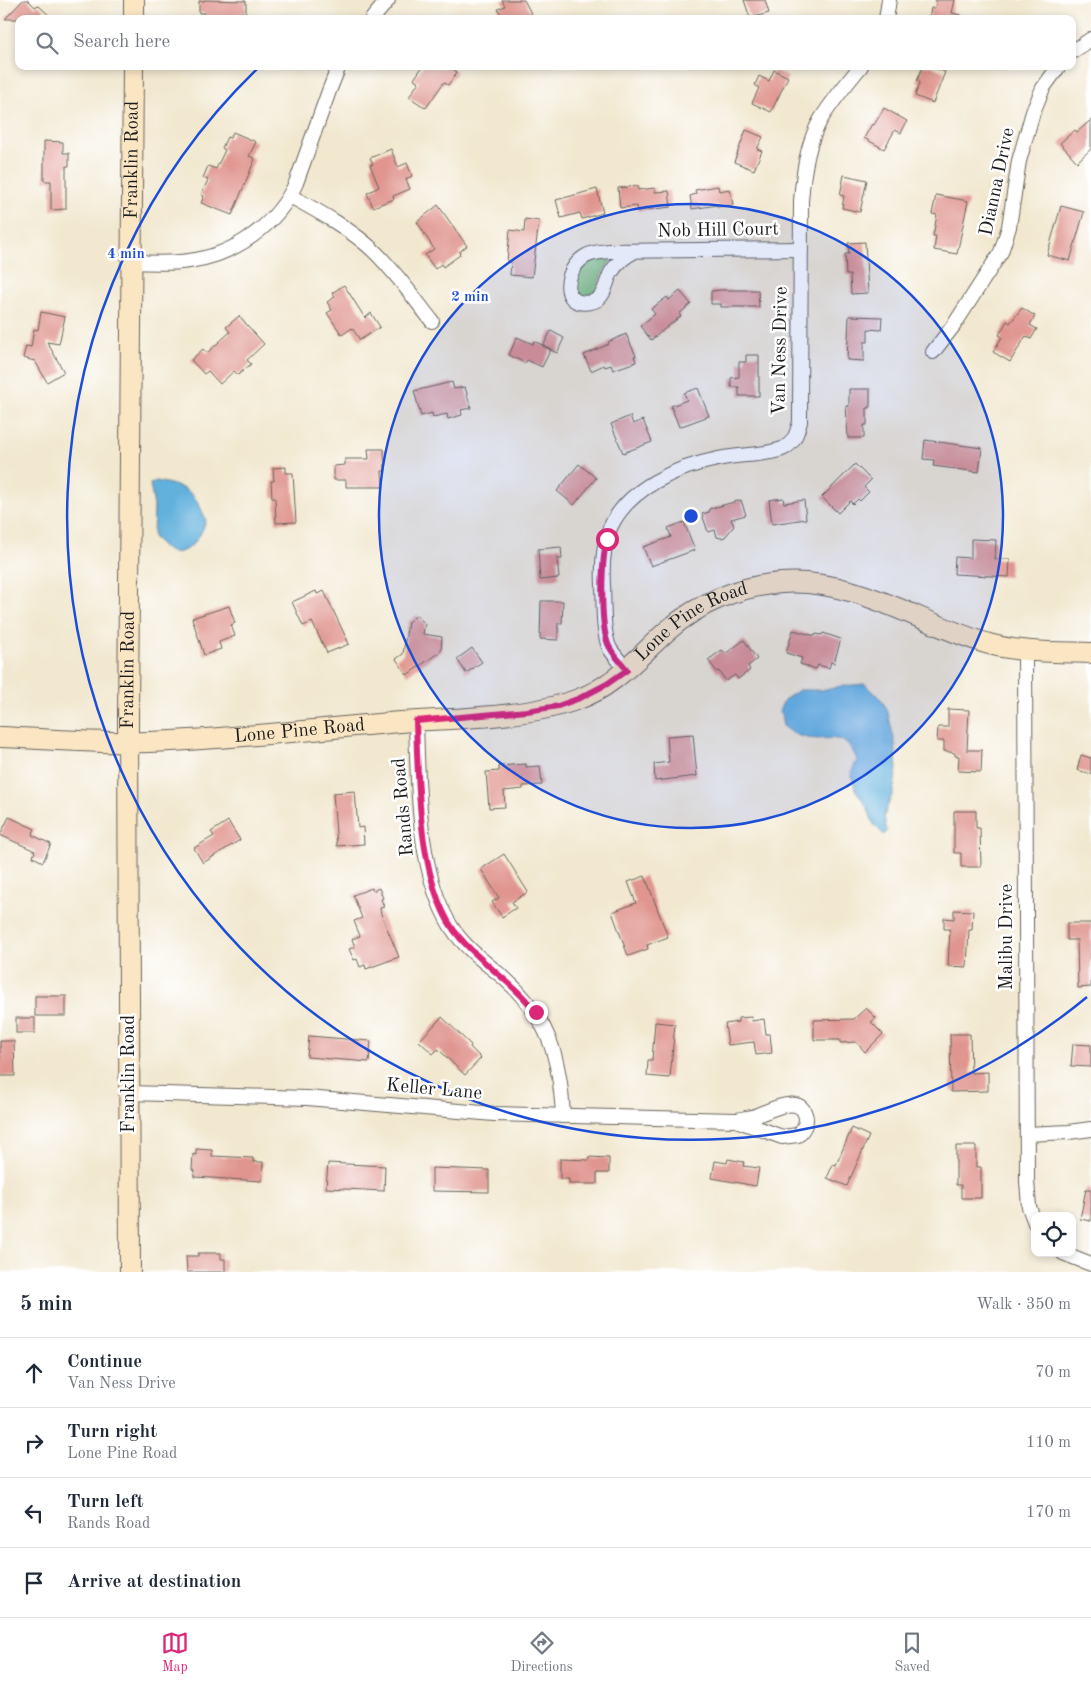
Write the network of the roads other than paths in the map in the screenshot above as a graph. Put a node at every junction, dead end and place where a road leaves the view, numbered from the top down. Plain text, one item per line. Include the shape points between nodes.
1 (134, 0) edge
2 (388, 0) edge
3 (889, 0) edge
4 (134, 15) edge
5 (375, 15) edge
6 (887, 15) edge
7 (1091, 39) edge
8 (1076, 49) edge
9 (133, 70) edge
10 (337, 70) edge
11 (858, 70) edge
12 (1056, 70) edge
13 (290, 196) junction
14 (801, 249) junction
15 (634, 251) junction
16 (132, 262) junction
17 (432, 321) dead end
18 (933, 352) dead end
19 (1025, 650) junction
20 (1091, 654) edge
21 (627, 670) junction
22 (416, 721) junction
23 (0, 737) edge
24 (128, 742) junction
25 (130, 1093) junction
26 (563, 1116) junction
27 (736, 1120) dead end
28 (1091, 1129) edge
29 (1027, 1134) junction
30 (1031, 1212) edge
31 (1073, 1257) edge
32 (1091, 1264) edge
33 (130, 1272) edge

1 - 4 street
2 - 5 street
3 - 6 street
7 - 8 street
9 - 16 street, Franklin Road
10 - 13 street
11 - 14 street, Van Ness Drive via 821,119 812,139 802,187
12 - 18 street, Dianna Drive via 1043,88 1033,112 1019,161 1009,227 1001,252
13 - 16 street via 276,217 252,237 221,253 190,262
13 - 17 street via 375,252
14 - 15 street, Nob Hill Court
14 - 21 street, Van Ness Drive via 800,422 792,442 782,449 718,459 653,483 634,497 615,518 610,529 603,564 606,634 611,650
15 - 15 street, Nob Hill Court via 609,250 588,255 569,274 567,287 570,294 584,303 598,300 611,272 624,256
16 - 24 street, Franklin Road
19 - 20 street, Lone Pine Road
19 - 21 street, Lone Pine Road via 974,639 835,588 783,583 741,590 702,606 668,631
19 - 29 street, Malibu Drive
21 - 22 street, Lone Pine Road via 607,684 558,706
22 - 24 street, Lone Pine Road
22 - 26 street, Rands Road via 426,857 436,895 459,937 521,995 544,1026 557,1064
23 - 24 street, Lone Pine Road
24 - 25 street, Franklin Road
25 - 26 street, Keller Lane via 307,1098 494,1114
25 - 33 street, Franklin Road
26 - 27 street, Keller Lane
28 - 29 street
29 - 30 street, Malibu Drive
31 - 32 street

